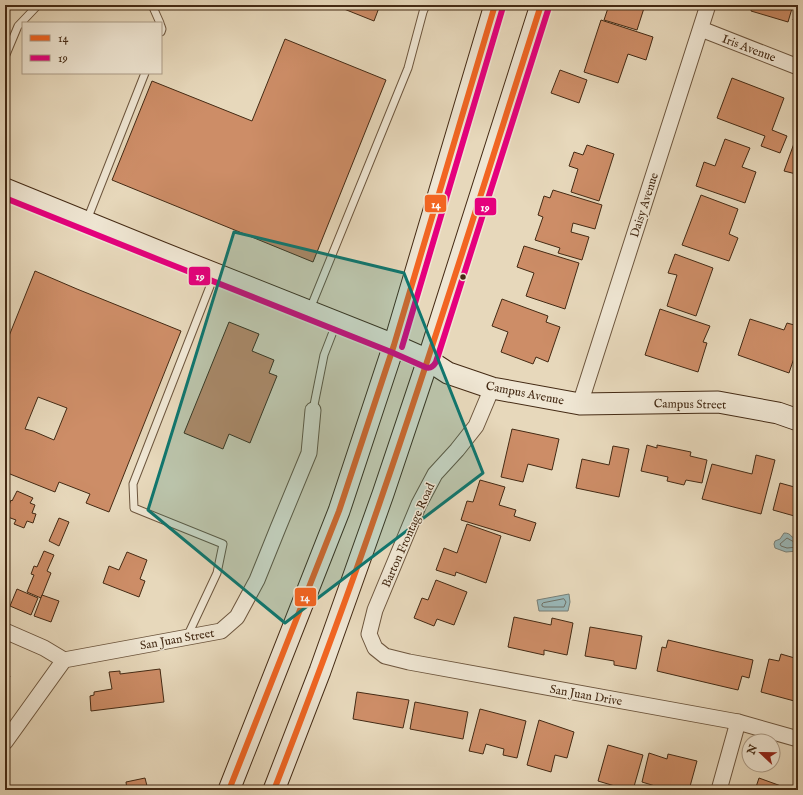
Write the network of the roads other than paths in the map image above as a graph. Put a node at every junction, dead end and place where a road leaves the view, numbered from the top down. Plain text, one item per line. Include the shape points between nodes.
1 (38, 5) edge
2 (152, 5) edge
3 (426, 5) edge
4 (495, 5) edge
5 (541, 5) edge
6 (708, 5) edge
7 (160, 22) edge
8 (701, 29) junction
9 (5, 57) edge
10 (798, 67) edge
11 (145, 74) edge
12 (5, 189) edge
13 (86, 222) junction
14 (216, 274) junction
15 (309, 311) junction
16 (337, 322) junction
17 (394, 345) junction
18 (428, 360) junction
19 (492, 388) junction
20 (580, 404) junction
21 (313, 410) joint
22 (798, 420) edge
23 (5, 631) edge
24 (187, 638) junction
25 (375, 648) joint
26 (64, 660) junction
27 (738, 722) junction
28 (798, 739) edge
29 (5, 742) edge
30 (229, 790) edge
31 (274, 790) edge
32 (719, 790) edge

1 - 9 lane via 18,26
2 - 7 lane
3 - 15 lane via 408,68
4 - 17 main road
5 - 18 main road
6 - 8 street, Daisy Avenue
8 - 10 street, Iris Avenue
8 - 20 street, Daisy Avenue
11 - 13 lane
12 - 13 main road
13 - 14 main road
14 - 15 main road
14 - 24 lane via 133,484 134,508 223,544 217,573
15 - 16 main road
16 - 17 main road
16 - 21 lane via 324,355
17 - 18 main road
17 - 30 main road via 339,511
18 - 19 main road, Campus Avenue via 448,373
18 - 31 main road via 320,671
19 - 20 main road, Campus Avenue
19 - 25 street, Barton Frontage Road via 476,426 435,474 419,504 375,610 369,634
20 - 22 main road, Campus Street via 718,402 778,413
21 - 24 street, San Juan Street via 309,453 256,580 237,617 221,631
23 - 26 street
24 - 26 street, San Juan Street
25 - 27 street, San Juan Drive via 385,656 409,662
26 - 29 street
27 - 28 street, San Juan Drive
27 - 32 street

